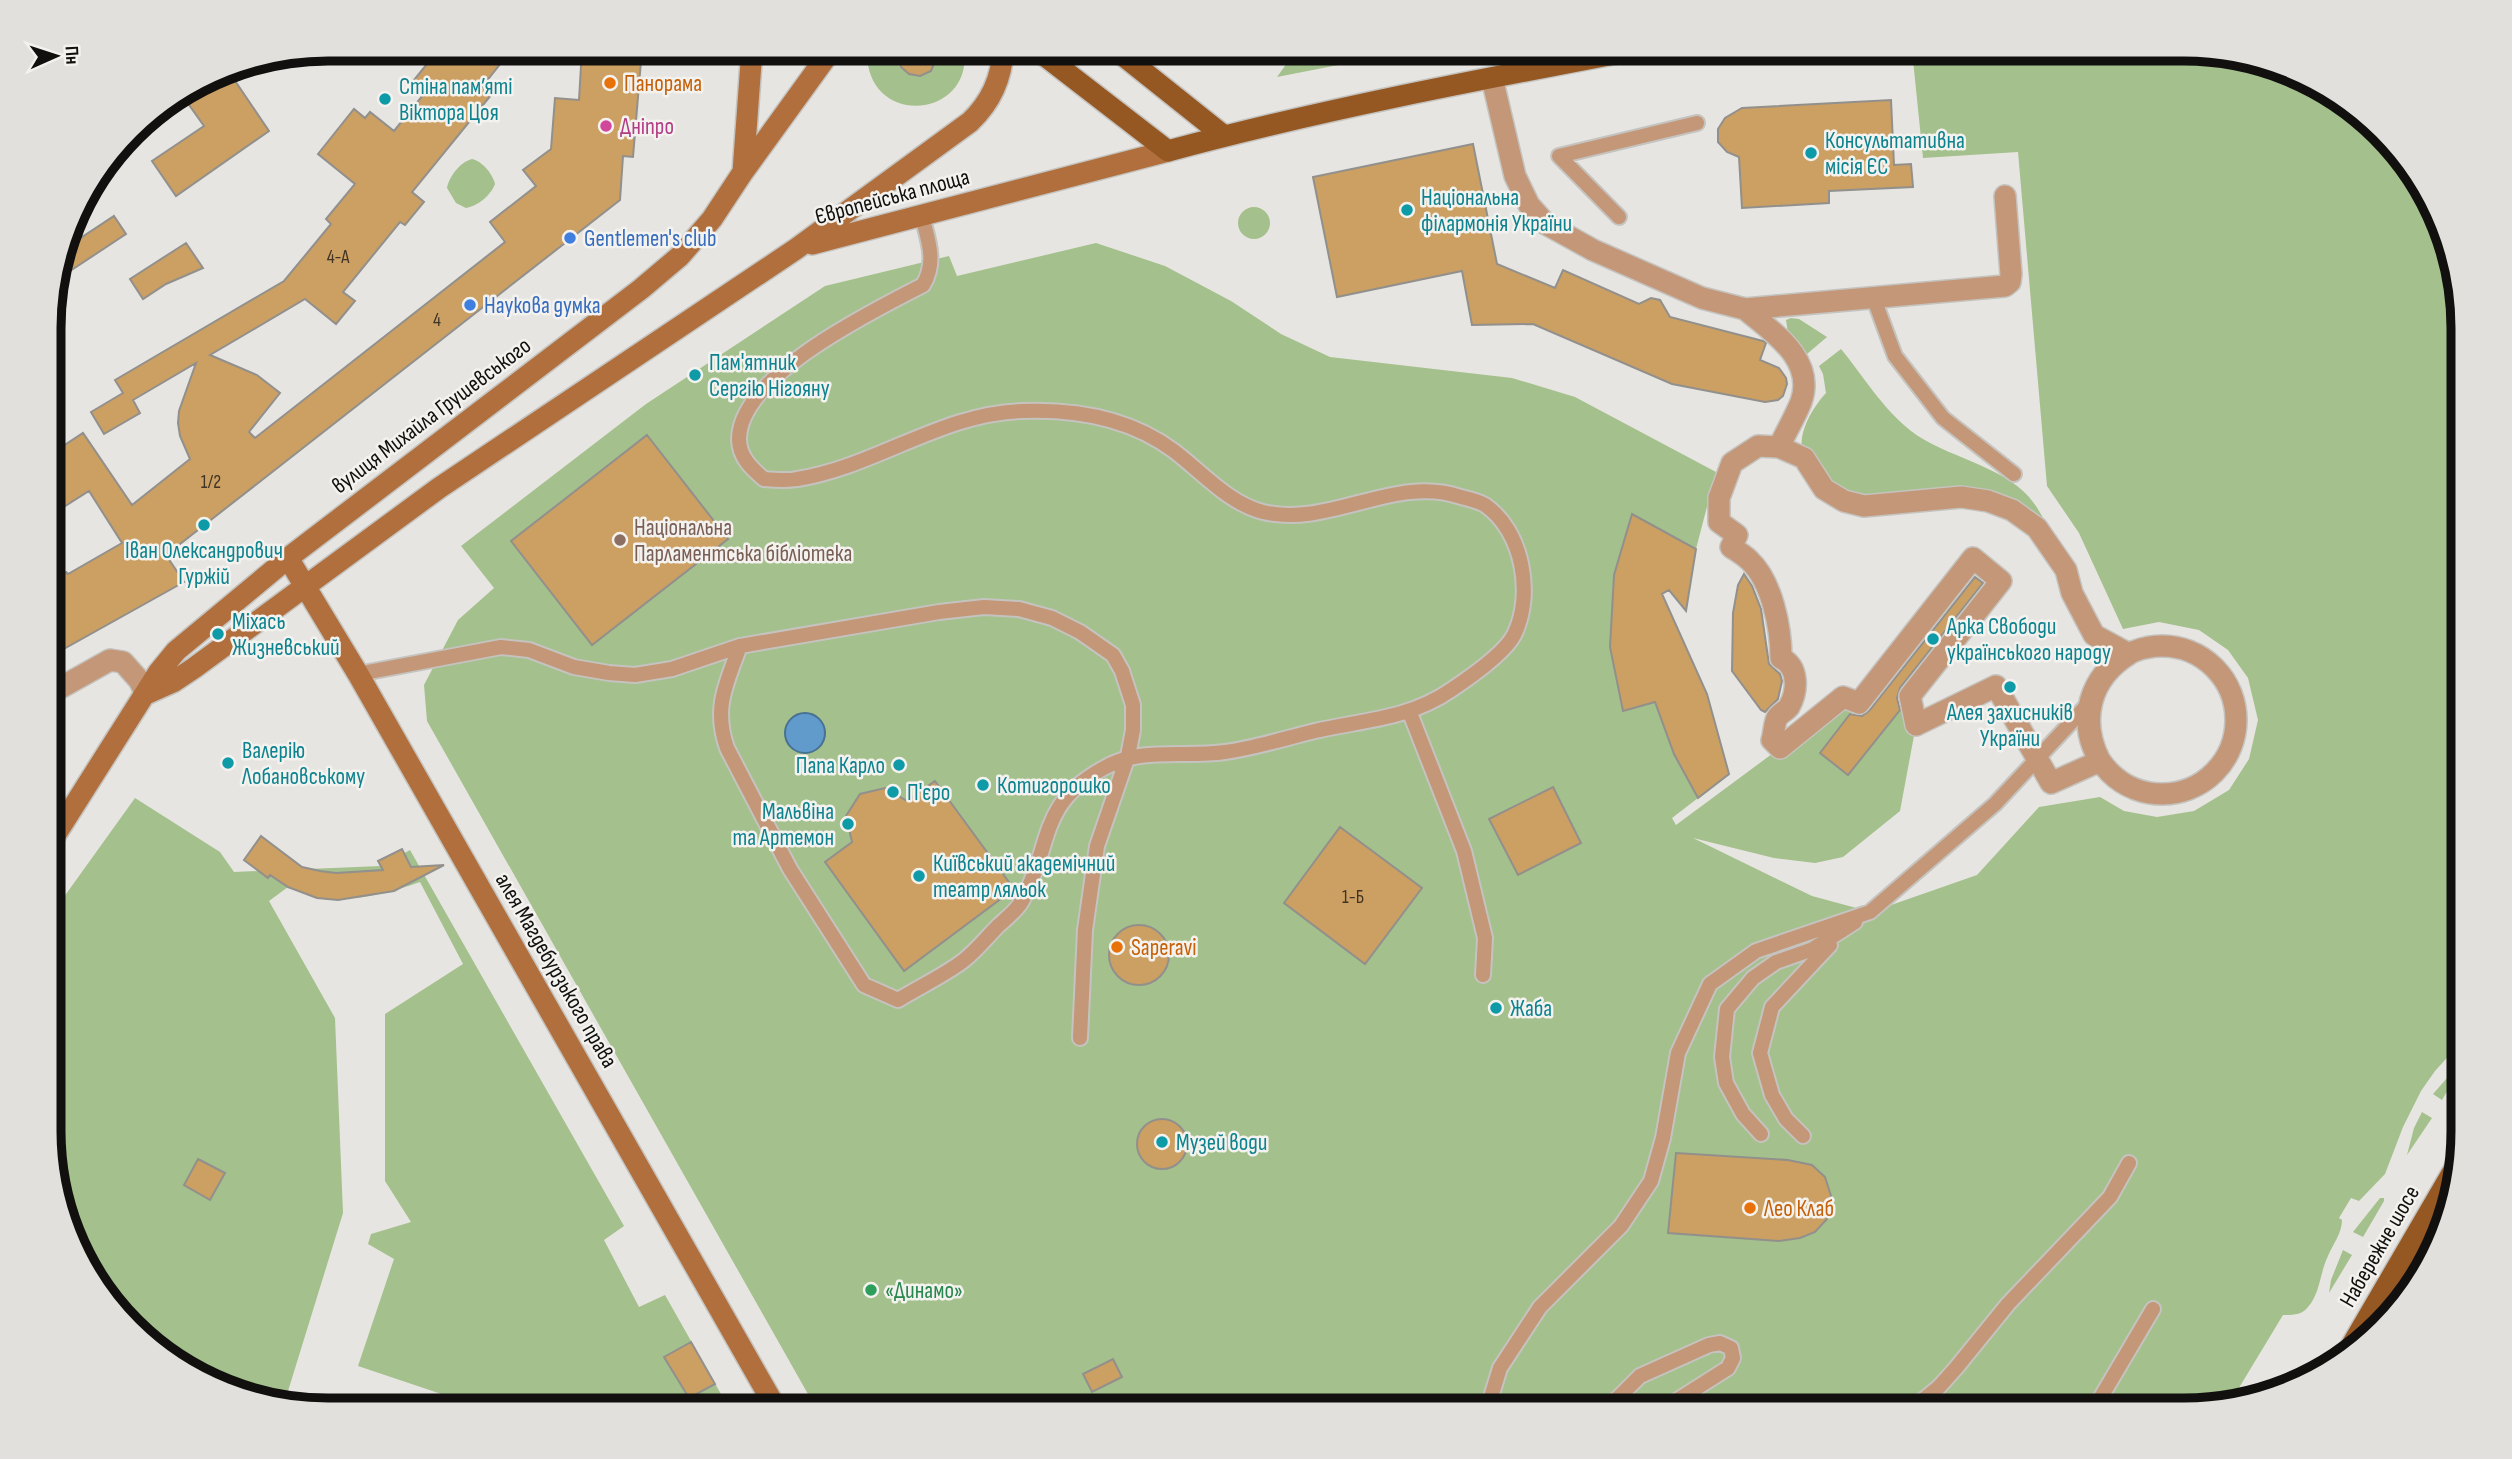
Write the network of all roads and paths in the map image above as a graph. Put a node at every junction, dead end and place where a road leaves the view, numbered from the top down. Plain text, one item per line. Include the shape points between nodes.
1 (751, 61) edge
2 (823, 61) edge
3 (1003, 61) edge
4 (1052, 61) edge
5 (1130, 61) edge
6 (1579, 61) edge
7 (1492, 78) junction
8 (1697, 123) dead end
9 (1224, 136) junction
10 (1168, 151) junction
11 (743, 172) junction
12 (2005, 196) dead end
13 (922, 216) junction
14 (1619, 217) dead end
15 (796, 249) junction
16 (1874, 299) junction
17 (1745, 309) junction
18 (1779, 447) junction
19 (2014, 474) dead end
20 (288, 558) junction
21 (306, 585) junction
22 (740, 646) junction
23 (358, 674) junction
24 (2105, 674) junction
25 (61, 687) edge
26 (146, 694) junction
27 (2093, 697) junction
28 (1410, 713) junction
29 (1128, 756) junction
30 (2037, 759) junction
31 (61, 826) edge
32 (1847, 924) junction
33 (1483, 975) dead end
34 (1080, 1038) dead end
35 (1761, 1134) dead end
36 (1803, 1136) dead end
37 (2129, 1163) dead end
38 (2446, 1184) edge
39 (2153, 1309) dead end
40 (2361, 1330) edge
41 (771, 1398) edge
42 (1491, 1398) edge
43 (1618, 1398) edge
44 (1681, 1398) edge
45 (1924, 1398) edge
46 (2100, 1398) edge

1 - 11 main road
2 - 11 main road
3 - 15 main road, Європейська площа via 992,96 970,122
4 - 10 main road
5 - 9 main road
6 - 7 main road
7 - 9 main road
7 - 17 street via 1515,176 1529,205 1546,224 1702,298
8 - 14 lane via 1559,156
9 - 10 main road
10 - 13 main road, Європейська площа
11 - 20 main road, вулиця Михайла Грушевського via 680,256
12 - 16 street via 2011,274 2005,286
13 - 15 main road, Європейська площа
13 - 28 lane via 932,260 923,285 850,323 764,388 747,411 739,440 746,463 764,479 794,480 829,472 949,425 1017,410 1057,411 1129,426 1170,447 1243,506 1268,513 1332,510 1419,490 1449,492 1483,504 1500,520 1522,568 1524,597 1514,636 1450,691
15 - 21 main road via 439,488
16 - 17 street
16 - 19 lane via 1895,356 1943,418
17 - 18 street via 1787,346 1803,374 1801,401
18 - 24 street via 1804,458 1824,489 1844,501 1864,506 1961,497 2012,510 2037,528 2066,570 2072,593 2094,635 2129,654
18 - 30 street via 1758,446 1732,463 1719,498 1719,522 1737,535 1731,547 1751,560 1764,584 1775,608 1781,658 1794,674 1793,695 1787,710 1777,718 1772,740 1780,748 1843,697 1859,703 1973,558 2001,581 1910,696 1916,725 1996,686
20 - 21 main road, алея Магдебурзького права
20 - 26 main road, вулиця Михайла Грушевського via 176,651
21 - 23 main road, алея Магдебурзького права
21 - 26 main road via 194,668
22 - 23 lane via 671,669 635,675 574,667 529,650 501,647
22 - 29 lane via 984,607 1052,618 1113,655 1122,671 1133,705
22 - 29 lane via 720,713 727,748 790,869 864,985 898,1000 963,961 1020,904 1064,797
23 - 41 main road, алея Магдебурзького права
24 - 27 street
24 - 27 street via 2129,654 2152,647 2176,647 2199,656 2218,671 2231,692 2237,715 2234,740 2224,762 2207,780 2185,791 2161,795 2137,790 2116,779 2100,760 2090,736
25 - 26 street via 110,660 123,662
26 - 31 main road, вулиця Михайла Грушевського
27 - 30 lane
27 - 30 street via 2088,719 2100,761 2051,783
28 - 29 lane via 1226,752
28 - 33 lane via 1464,851 1485,938
29 - 34 lane via 1097,846 1085,930
30 - 32 lane via 1995,804 1871,912
32 - 35 lane via 1813,949 1776,962 1753,978 1727,1009 1722,1057 1726,1083 1743,1114
32 - 36 lane via 1772,1007 1760,1053 1772,1096
32 - 42 lane via 1756,951 1710,984 1678,1053 1651,1181 1621,1226 1540,1307 1500,1368
37 - 45 lane via 2110,1197
38 - 40 main road, Набережне шосе
39 - 46 lane
43 - 44 lane via 1640,1376 1709,1345 1731,1348 1728,1368

